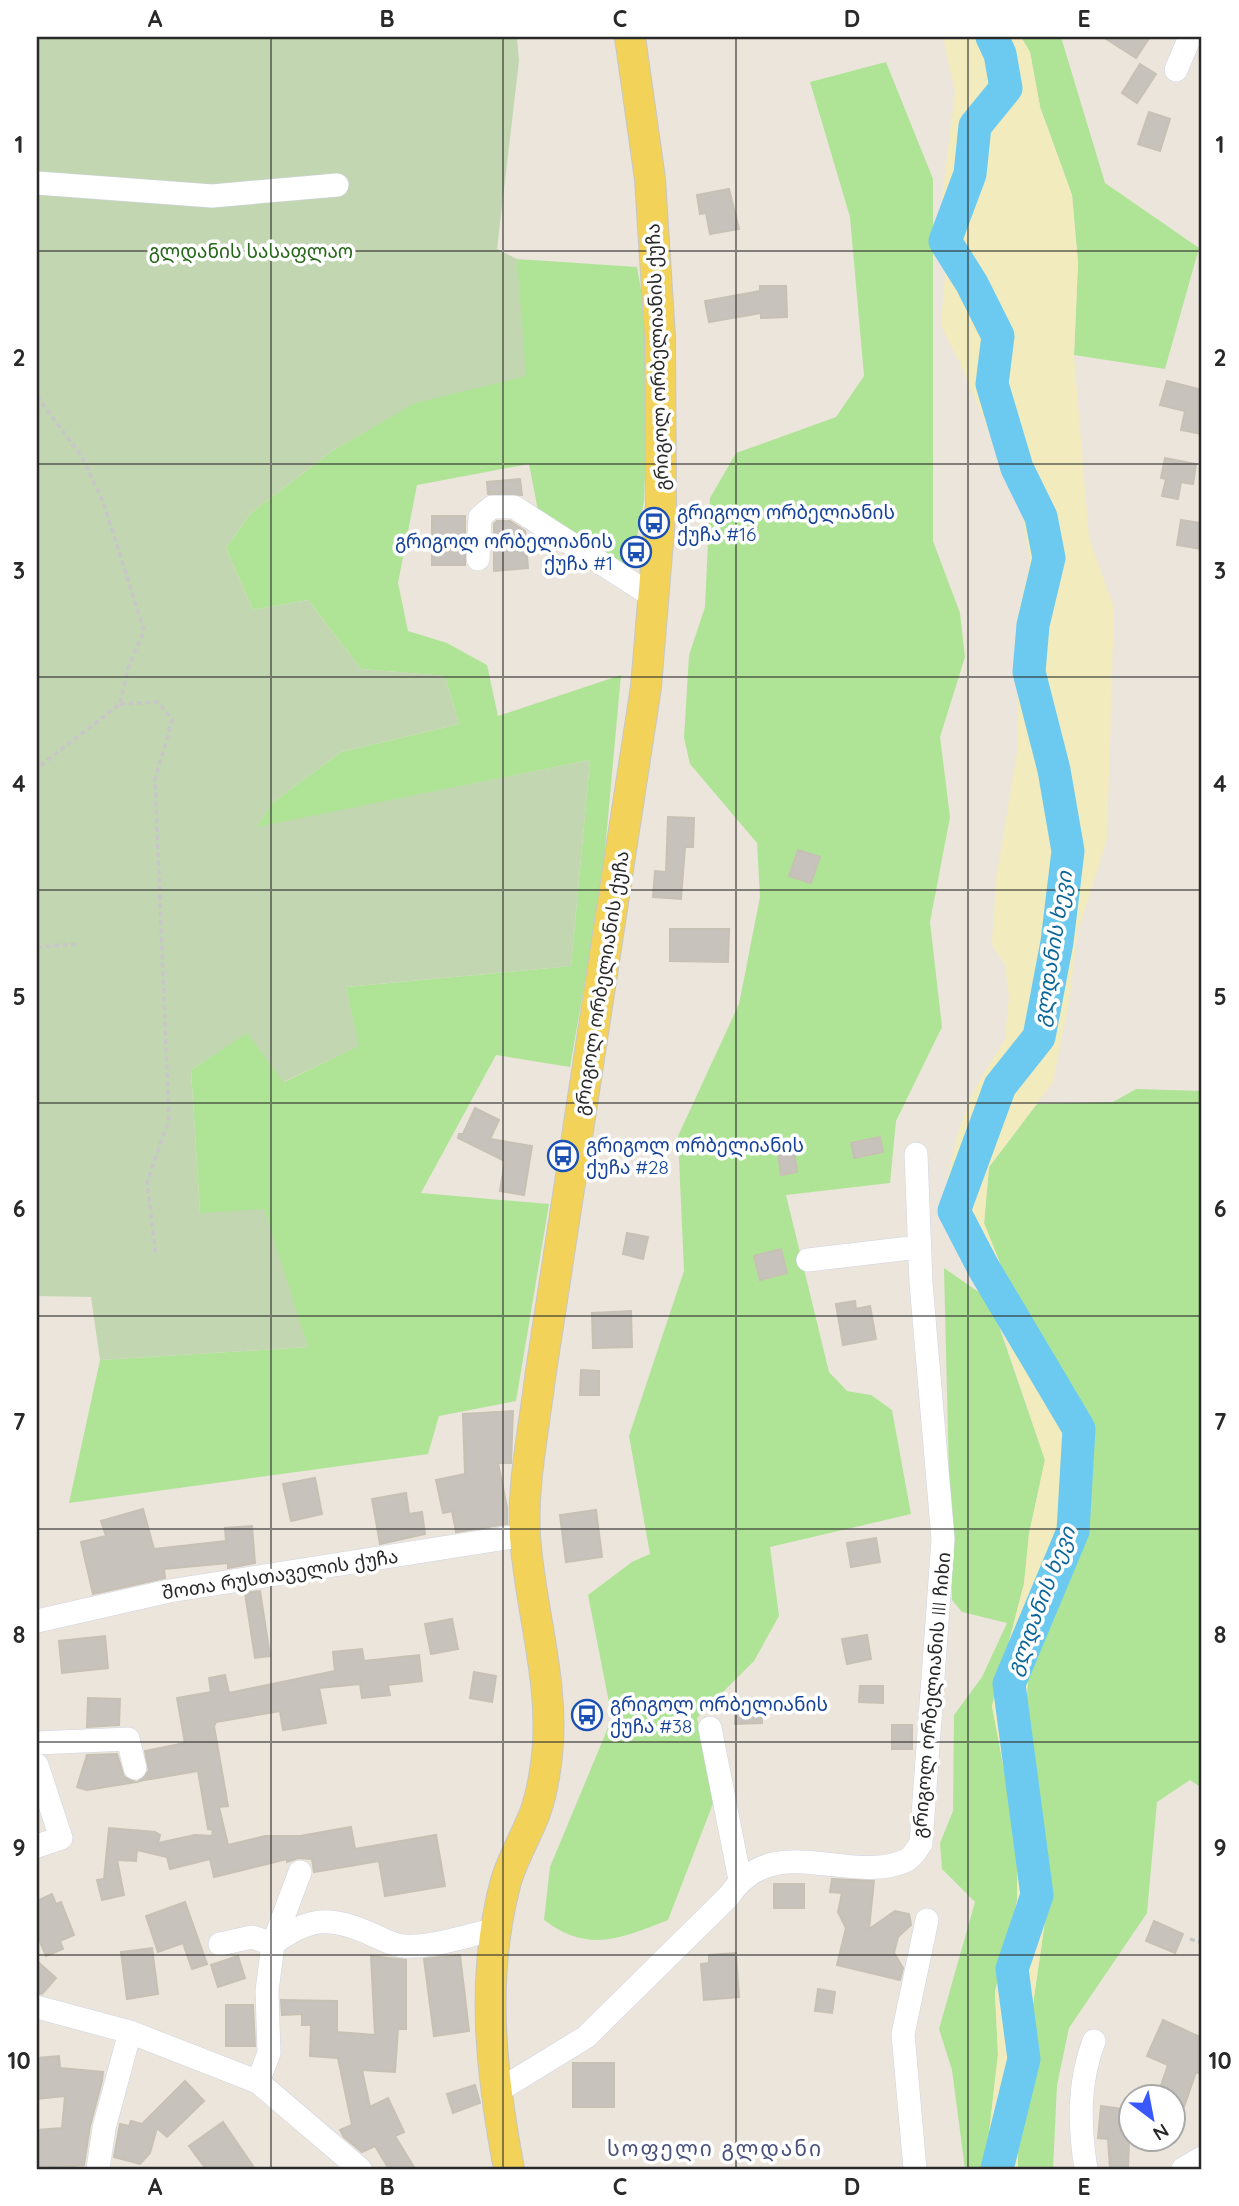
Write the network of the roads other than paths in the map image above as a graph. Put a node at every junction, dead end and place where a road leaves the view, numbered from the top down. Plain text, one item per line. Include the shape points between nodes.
1 (630, 37) edge
2 (1190, 37) edge
3 (1176, 70) dead end
4 (37, 183) edge
5 (337, 186) dead end
6 (478, 559) dead end
7 (654, 597) junction
8 (916, 1154) dead end
9 (919, 1247) junction
10 (808, 1260) dead end
11 (525, 1535) junction
12 (37, 1621) edge
13 (710, 1728) dead end
14 (37, 1743) edge
15 (37, 1765) edge
16 (135, 1768) dead end
17 (37, 1846) edge
18 (300, 1872) dead end
19 (740, 1880) junction
20 (927, 1920) dead end
21 (495, 1930) junction
22 (220, 1944) dead end
23 (273, 1944) junction
24 (37, 2007) edge
25 (130, 2032) junction
26 (1094, 2041) dead end
27 (258, 2082) junction
28 (496, 2092) junction
29 (1202, 2158) edge
30 (98, 2169) edge
31 (360, 2169) edge
32 (509, 2169) edge
33 (915, 2169) edge
34 (1086, 2169) edge
35 (1183, 2169) edge

1 - 7 main road, გრიგოლ ორბელიანის ქუჩა via 650,179 660,337 661,505
2 - 3 street
4 - 5 street via 212,196
6 - 7 street via 480,517 492,507 513,507
7 - 11 main road, გრიგოლ ორბელიანის ქუჩა via 646,687 540,1378
8 - 9 street, გრიგოლ ორბელიანის III ჩიხი
9 - 10 street
9 - 19 street, გრიგოლ ორბელიანის III ჩიხი via 943,1539 921,1843 910,1859 884,1866 791,1861 755,1869
11 - 12 street, შოთა რუსთაველის ქუჩა via 169,1591
11 - 21 main road, გრიგოლ ორბელიანის ქუჩა via 547,1694 547,1756 536,1811 507,1878
13 - 19 street
14 - 16 street via 128,1738
15 - 17 street via 61,1838
18 - 23 street
19 - 28 street, გრიგოლ ორბელიანის III ჩიხი via 586,2037
20 - 33 street via 903,2034
21 - 23 street via 400,1947 345,1922 329,1920 295,1928
21 - 28 main road, გრიგოლ ორბელიანის ქუჩა via 490,1996
22 - 23 street via 252,1937
23 - 27 street via 267,1991 269,2053
24 - 25 street
25 - 27 street
25 - 30 street
26 - 34 street via 1080,2107
27 - 31 street
28 - 32 main road, გრიგოლ ორბელიანის ქუჩა
29 - 35 street

